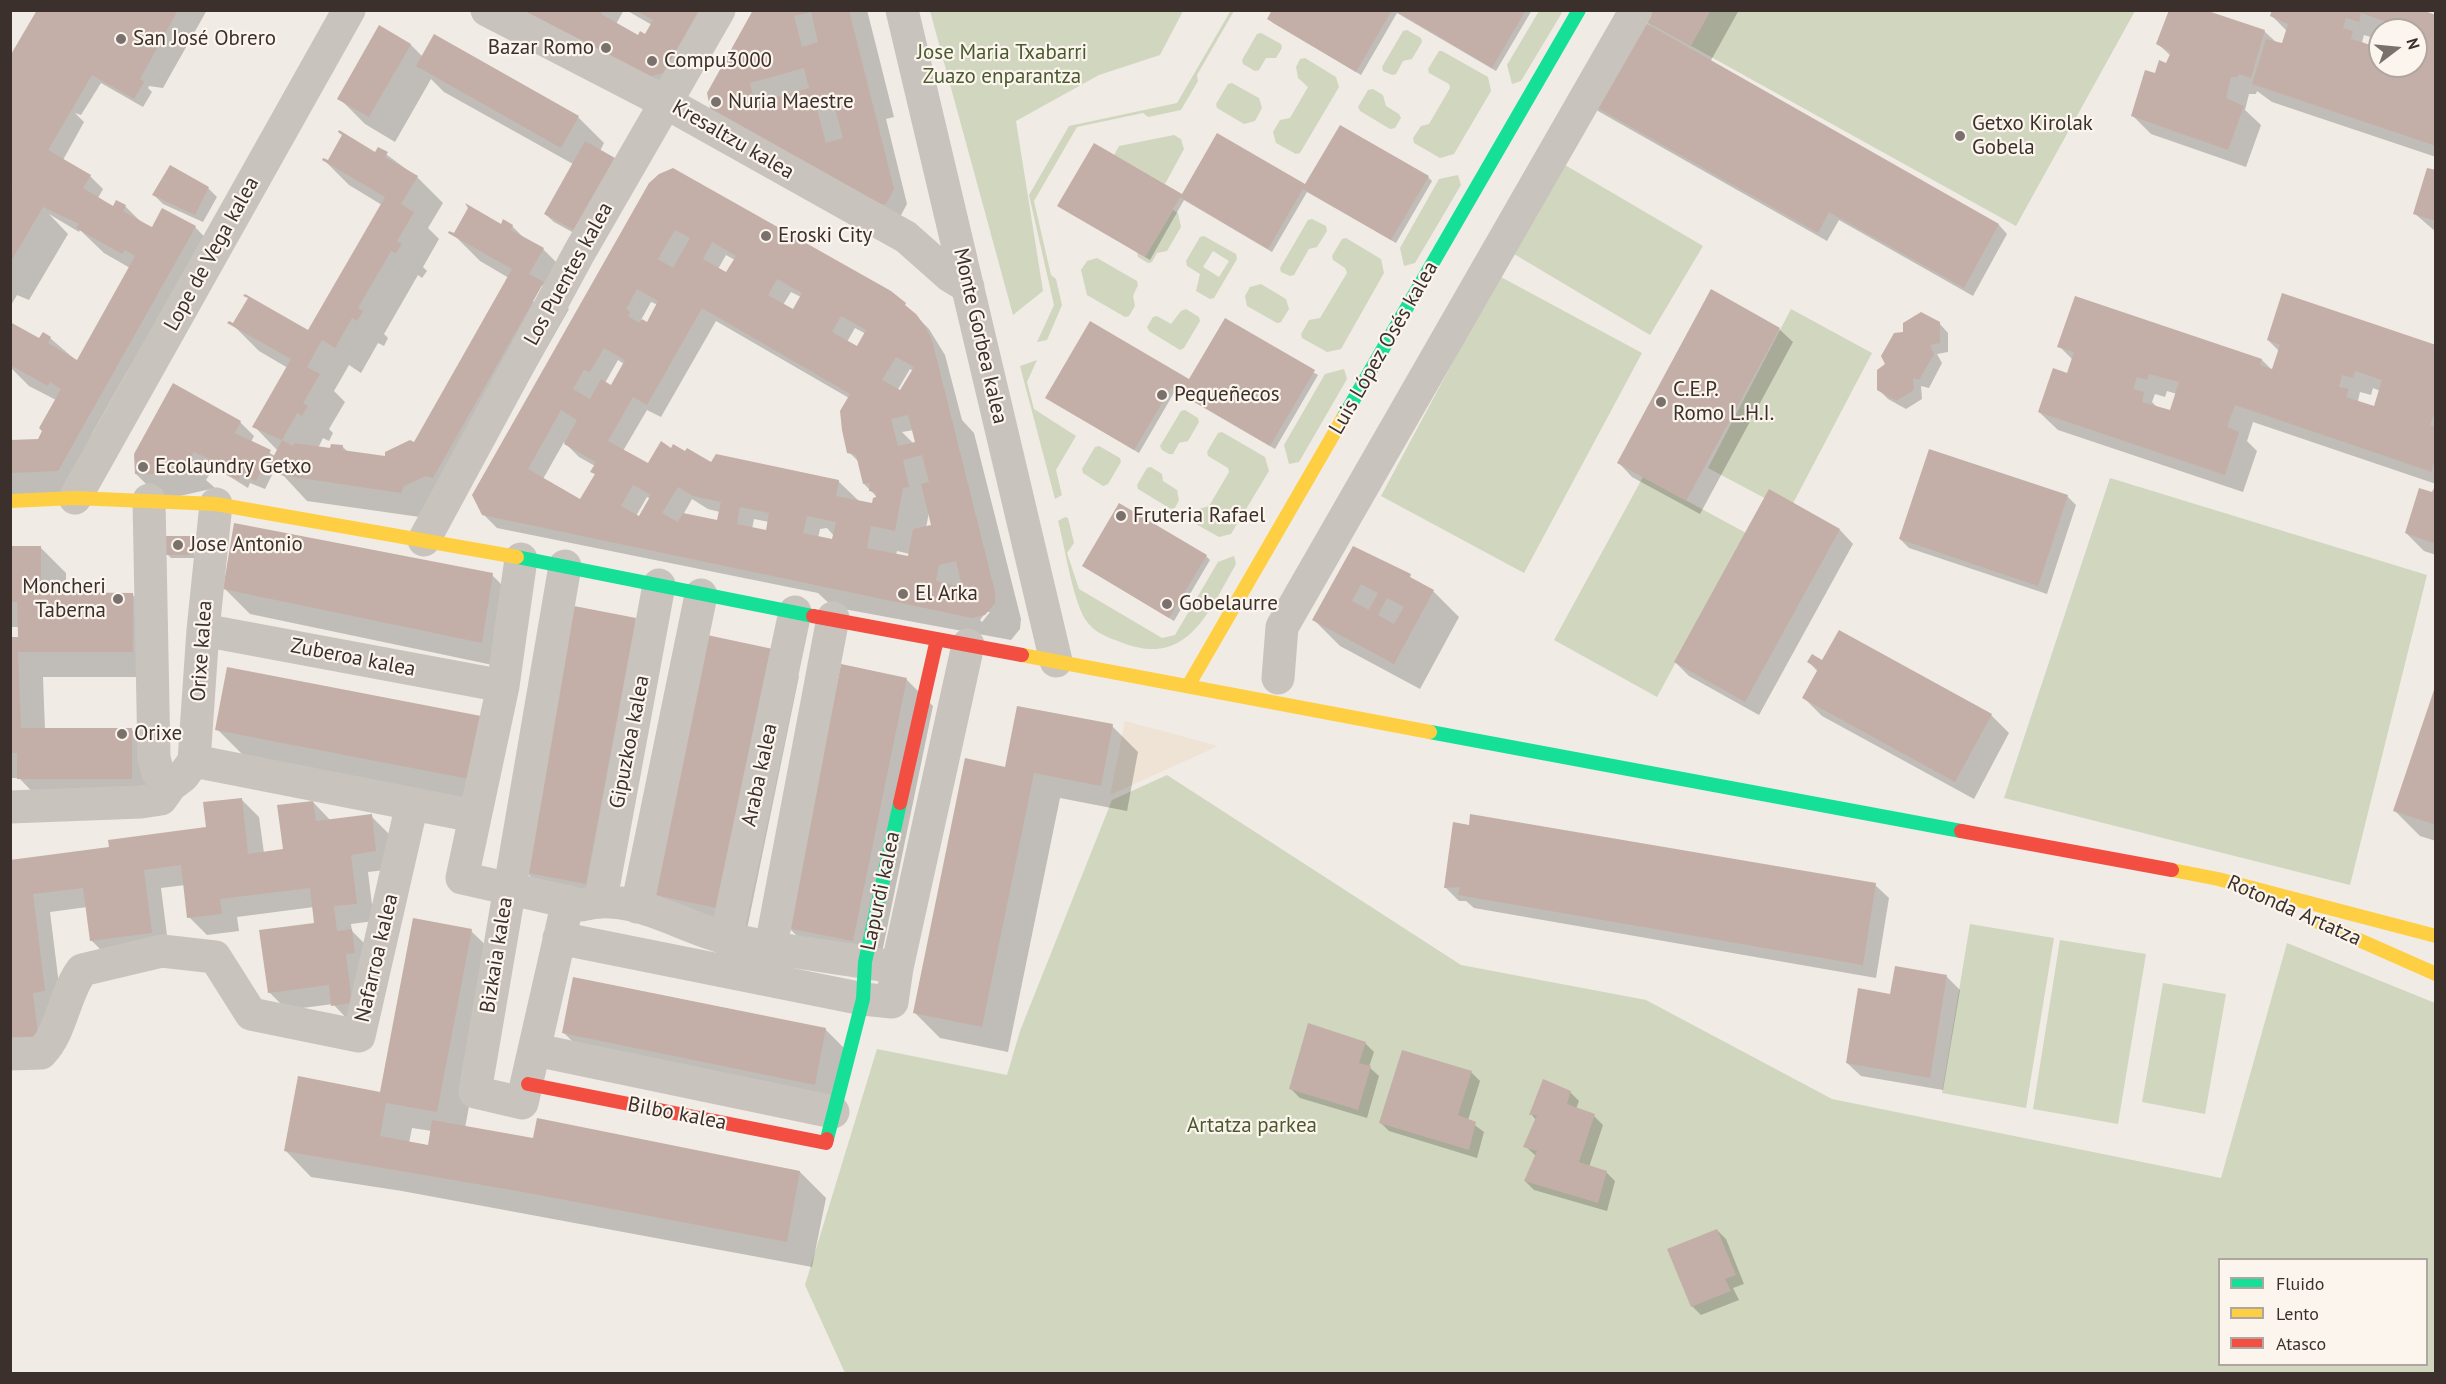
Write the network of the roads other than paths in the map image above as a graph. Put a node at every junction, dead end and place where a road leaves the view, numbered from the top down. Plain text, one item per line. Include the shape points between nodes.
1 (349, 10) edge
2 (487, 10) edge
3 (719, 10) edge
4 (902, 10) edge
5 (1579, 10) edge
6 (1636, 10) edge
7 (665, 102) junction
8 (968, 287) junction
9 (75, 498) junction
10 (150, 500) junction
11 (10, 501) edge
12 (216, 504) junction
13 (424, 540) junction
14 (521, 559) junction
15 (565, 566) junction
16 (659, 585) junction
17 (701, 595) junction
18 (795, 612) junction
19 (833, 618) junction
20 (202, 630) junction
21 (952, 642) junction
22 (1056, 661) junction
23 (1278, 678) dead end
24 (503, 686) junction
25 (1188, 686) junction
26 (194, 761) junction
27 (171, 785) junction
28 (412, 804) junction
29 (10, 807) edge
30 (474, 816) junction
31 (2218, 879) junction
32 (508, 888) junction
33 (601, 899) junction
34 (568, 901) junction
35 (637, 907) junction
36 (2436, 936) edge
37 (559, 938) junction
38 (726, 938) junction
39 (771, 946) junction
40 (865, 962) junction
41 (897, 968) junction
42 (2436, 974) edge
43 (878, 1001) junction
44 (536, 1050) junction
45 (10, 1054) edge
46 (528, 1084) junction
47 (833, 1112) junction
48 (826, 1143) joint

1 - 9 street, Lope de Vega kalea
2 - 7 street, Kresaltzu kalea
3 - 7 street, Los Puentes kalea
4 - 8 street, Monte Gorbea kalea
5 - 25 street, Luis López Osés kalea
6 - 23 street via 1282,627
7 - 8 street, Kresaltzu kalea via 906,237
7 - 13 street, Los Puentes kalea
8 - 22 street, Monte Gorbea kalea
9 - 10 street
9 - 11 street
10 - 12 street
10 - 27 street via 154,758 158,773
12 - 13 street
12 - 20 street, Orixe kalea
13 - 14 street
14 - 15 street
14 - 24 street
15 - 16 street
15 - 32 street, Bizkaia kalea
16 - 17 street
16 - 33 street, Gipuzkoa kalea
17 - 18 street
17 - 35 street, Gipuzkoa kalea
18 - 19 street
18 - 38 street, Araba kalea
19 - 21 street
19 - 39 street, Araba kalea
20 - 24 street, Zuberoa kalea
20 - 26 street, Orixe kalea
21 - 22 street
21 - 40 street, Lapurdi kalea
21 - 41 street, Lapurdi kalea
22 - 25 street
24 - 30 street
25 - 31 street
26 - 27 street
26 - 28 street
27 - 29 street via 161,799 141,802
28 - 30 street
28 - 45 street, Nafarroa kalea via 359,1036 250,1014 215,957 162,951 82,970 50,1044 41,1053
30 - 32 street via 462,878
31 - 36 street, Rotonda Artatza
31 - 42 street, Rotonda Artatza
32 - 34 street
32 - 46 street, Bizkaia kalea via 475,1092 522,1103
33 - 34 street via 582,905
33 - 35 street
34 - 37 street
35 - 38 street
37 - 43 street
37 - 44 street
38 - 39 street
39 - 40 street
40 - 41 street
40 - 43 street, Lapurdi kalea
41 - 43 street, Lapurdi kalea
43 - 47 street, Lapurdi kalea
44 - 46 street
44 - 47 street, Bilbo kalea
46 - 48 street, Bilbo kalea
47 - 48 street, Lapurdi kalea

